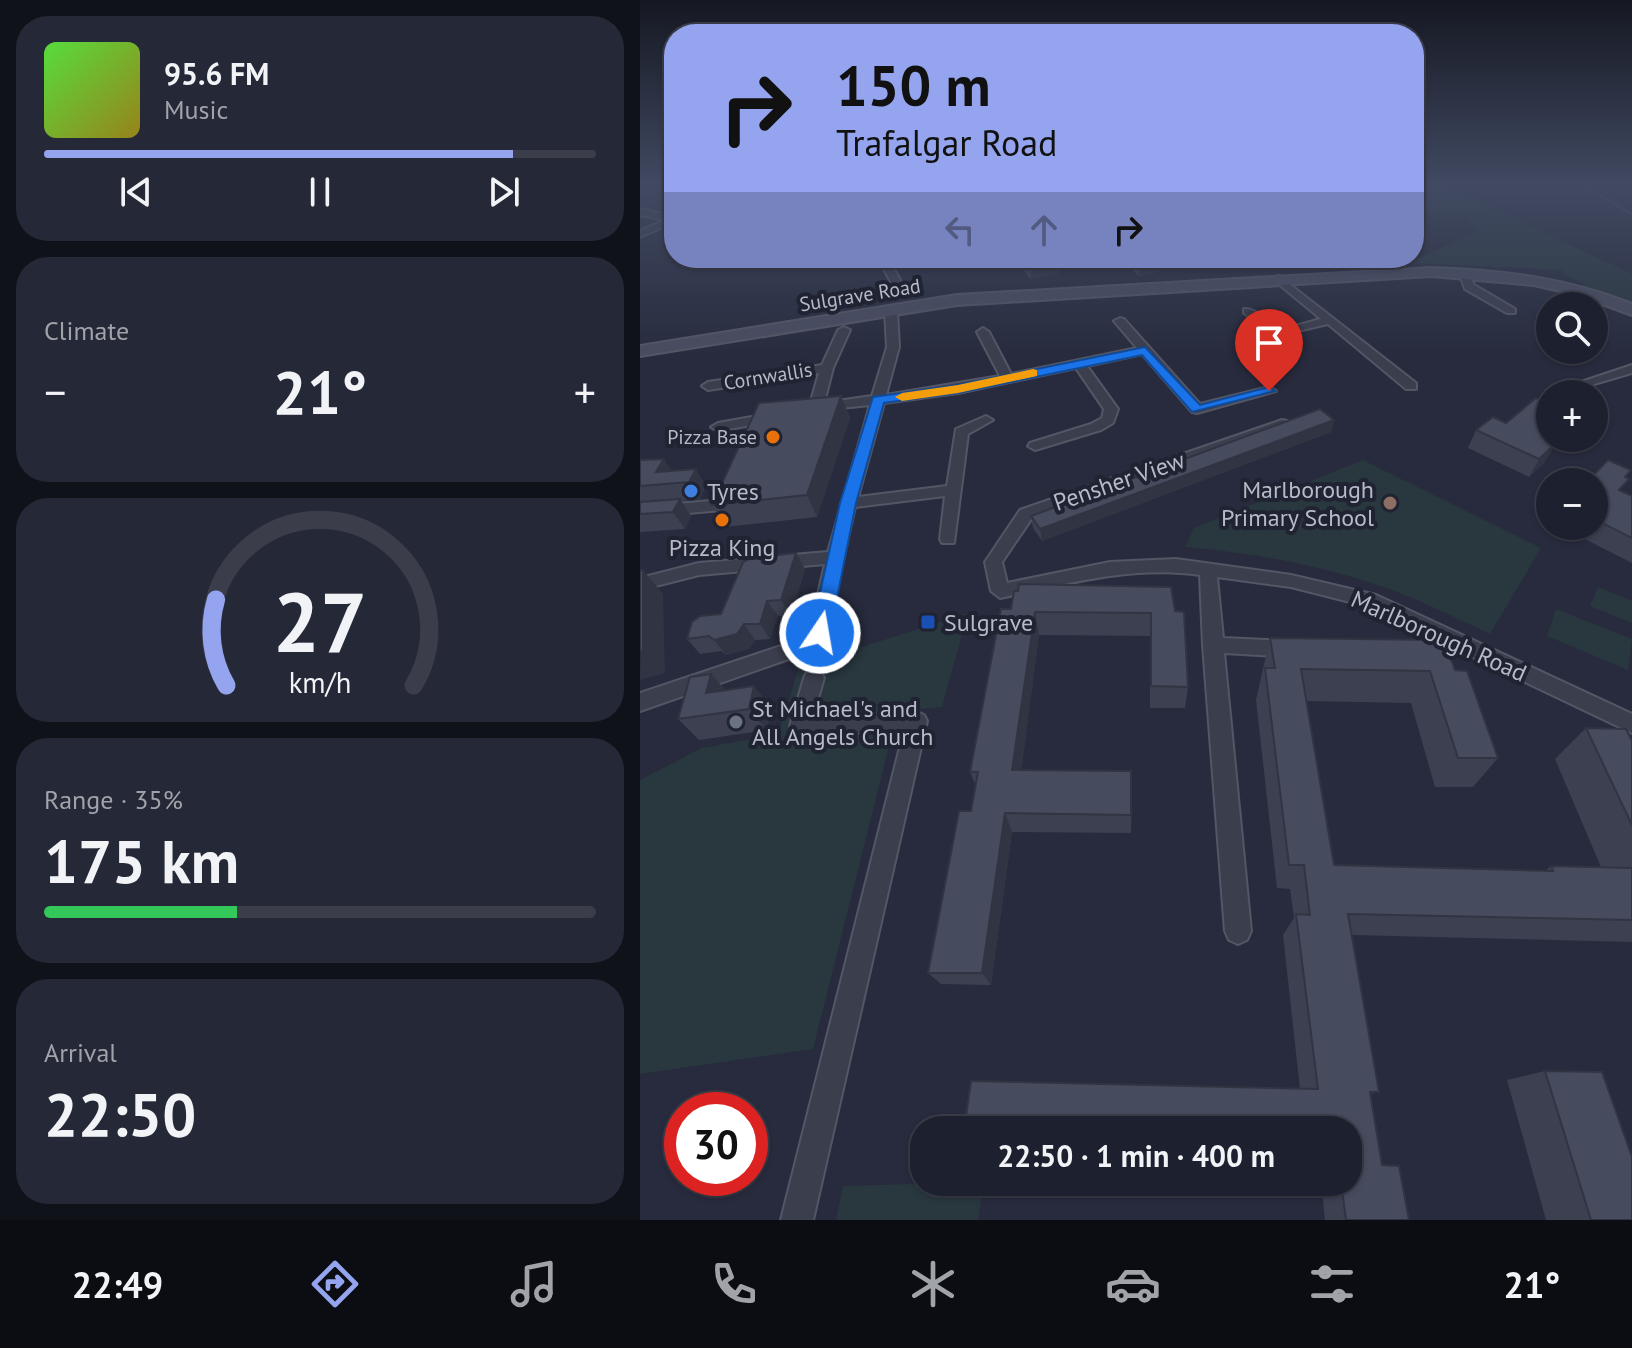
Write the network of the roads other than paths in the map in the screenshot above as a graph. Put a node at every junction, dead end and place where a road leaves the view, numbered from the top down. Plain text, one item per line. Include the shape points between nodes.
1 (889, 268) edge
2 (1463, 273) junction
3 (1279, 279) junction
4 (902, 293) dead end
5 (1632, 310) edge
6 (891, 311) junction
7 (1248, 311) dead end
8 (1511, 311) dead end
9 (1331, 320) junction
10 (1120, 321) dead end
11 (844, 330) dead end
12 (983, 332) dead end
13 (1145, 350) junction
14 (640, 351) edge
15 (1079, 364) junction
16 (827, 368) junction
17 (1632, 369) edge
18 (1007, 378) junction
19 (1594, 380) edge
20 (708, 386) dead end
21 (1411, 386) dead end
22 (1269, 391) dead end
23 (878, 400) junction
24 (816, 408) junction
25 (801, 411) edge
26 (786, 414) edge
27 (1295, 419) edge
28 (986, 420) dead end
29 (718, 427) dead end
30 (1035, 446) dead end
31 (729, 478) edge
32 (955, 490) junction
33 (848, 503) junction
34 (642, 512) edge
35 (948, 539) dead end
36 (837, 557) junction
37 (1208, 569) junction
38 (640, 584) edge
39 (1000, 591) joint
40 (1212, 645) junction
41 (1307, 650) edge
42 (814, 678) dead end
43 (640, 702) edge
44 (1632, 724) edge
45 (1238, 931) dead end
46 (797, 1220) edge

1 - 4 street
2 - 3 street, Sulgrave Road
2 - 5 street, Sulgrave Road via 1548,281
2 - 8 street via 1469,287
3 - 6 street, Sulgrave Road via 957,300
3 - 9 street
6 - 14 street, Sulgrave Road
6 - 23 street via 893,347
7 - 9 street via 1270,328 1286,330
9 - 21 street
10 - 13 street
11 - 16 street, Cornwallis
12 - 18 street
13 - 15 street
13 - 22 street via 1197,409
15 - 18 street
15 - 30 street via 1111,409 1108,420
16 - 20 street, Cornwallis
16 - 24 street, Cornwallis
17 - 19 street
18 - 23 street
23 - 24 street
23 - 33 street
24 - 25 street
26 - 29 street via 752,428
27 - 39 street, Pensher View via 1026,514 993,562
28 - 32 street via 961,432
31 - 34 street via 716,506
32 - 33 street
32 - 35 street
33 - 36 street
36 - 38 street via 699,569
36 - 43 street via 820,633 810,647
37 - 39 street, Marlborough Road via 1110,568
37 - 40 street
37 - 44 street, Marlborough Road via 1370,600 1424,634
40 - 41 street
40 - 45 street
42 - 46 street via 800,726 917,721

